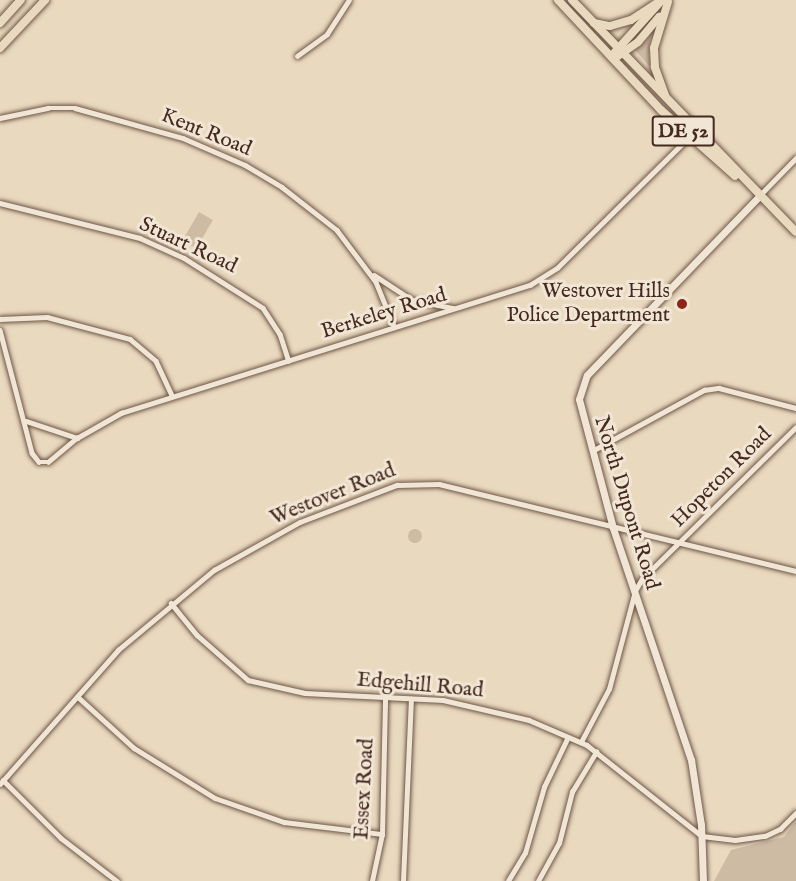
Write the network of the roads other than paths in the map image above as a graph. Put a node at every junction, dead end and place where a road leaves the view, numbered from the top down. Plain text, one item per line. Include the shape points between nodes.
1 (16, 0) edge
2 (21, 0) edge
3 (45, 0) edge
4 (51, 0) edge
5 (349, 0) edge
6 (558, 0) edge
7 (572, 0) edge
8 (665, 0) edge
9 (0, 21) edge
10 (594, 23) junction
11 (22, 25) junction
12 (0, 48) edge
13 (619, 52) junction
14 (297, 56) dead end
15 (611, 59) junction
16 (670, 104) junction
17 (0, 118) edge
18 (698, 128) junction
19 (689, 137) junction
20 (796, 158) edge
21 (759, 196) junction
22 (0, 203) edge
23 (795, 232) edge
24 (366, 266) junction
25 (456, 309) junction
26 (0, 319) edge
27 (394, 326) junction
28 (0, 330) edge
29 (289, 361) junction
30 (172, 396) junction
31 (796, 408) edge
32 (26, 421) junction
33 (796, 427) edge
34 (76, 438) junction
35 (592, 451) junction
36 (613, 528) junction
37 (680, 543) junction
38 (796, 571) edge
39 (635, 591) junction
40 (171, 603) junction
41 (78, 697) junction
42 (385, 698) junction
43 (411, 699) junction
44 (568, 737) junction
45 (581, 742) junction
46 (596, 752) junction
47 (2, 782) edge
48 (796, 813) edge
49 (382, 834) junction
50 (702, 837) junction
51 (117, 881) edge
52 (372, 881) edge
53 (403, 881) edge
54 (508, 881) edge
55 (538, 881) edge
56 (703, 881) edge

1 - 9 highway
2 - 9 highway
3 - 11 highway
4 - 11 highway
5 - 14 street via 327,34
6 - 15 main road, DE 52
7 - 10 main road, DE 52
8 - 10 main road via 631,20 610,26
8 - 13 main road via 648,32
8 - 16 main road via 654,58
10 - 13 main road, DE 52
11 - 12 highway
13 - 15 main road
13 - 16 main road, DE 52
15 - 19 main road, DE 52
16 - 18 main road, DE 52
17 - 24 street, Kent Road via 48,108 75,108 199,144 254,170 314,209
18 - 19 street, Berkeley Road
18 - 21 main road, DE 52
19 - 21 main road, DE 52
19 - 25 street, Berkeley Road via 557,268 514,292
20 - 21 street
21 - 23 main road, DE 52
21 - 35 main road, North Dupont Road via 585,378 579,405
22 - 29 street, Stuart Road via 140,238 184,258 263,308 280,334
24 - 25 street, Kent Road via 395,292 429,305
24 - 27 street, Kent Road
25 - 27 street, Berkeley Road
26 - 30 street via 46,317 130,339 156,361
27 - 29 street, Berkeley Road
28 - 32 street
29 - 30 street, Berkeley Road
30 - 34 street, Berkeley Road via 121,413
31 - 35 street via 719,387 704,390
32 - 34 street
32 - 34 street, Berkeley Road via 32,453 39,462 48,462
33 - 37 street, Hopeton Road
35 - 36 main road, North Dupont Road
36 - 37 street, Westover Road
36 - 39 main road, North Dupont Road
36 - 40 street, Westover Road via 461,489 411,482 300,522 214,570
37 - 38 street, Westover Road
37 - 39 street, Hopeton Road via 654,565
39 - 45 street, Hopeton Road via 609,689
39 - 50 main road, North Dupont Road via 686,744
40 - 41 street, Westover Road via 117,650
40 - 42 street, Edgehill Road via 197,635 248,680 305,693
41 - 47 street, Westover Road
41 - 49 street via 134,748 215,798 284,822
42 - 43 street, Edgehill Road
42 - 49 street, Essex Road
43 - 44 street, Edgehill Road via 479,705
43 - 53 street, Essex Road
44 - 45 street, Edgehill Road
44 - 54 street via 543,787 525,853
45 - 46 street, Edgehill Road
46 - 50 street, Edgehill Road
46 - 55 street via 572,792 559,843
47 - 51 street via 61,838
48 - 50 street via 780,829 765,836 735,840
49 - 52 street, Essex Road
50 - 56 main road, North Dupont Road

